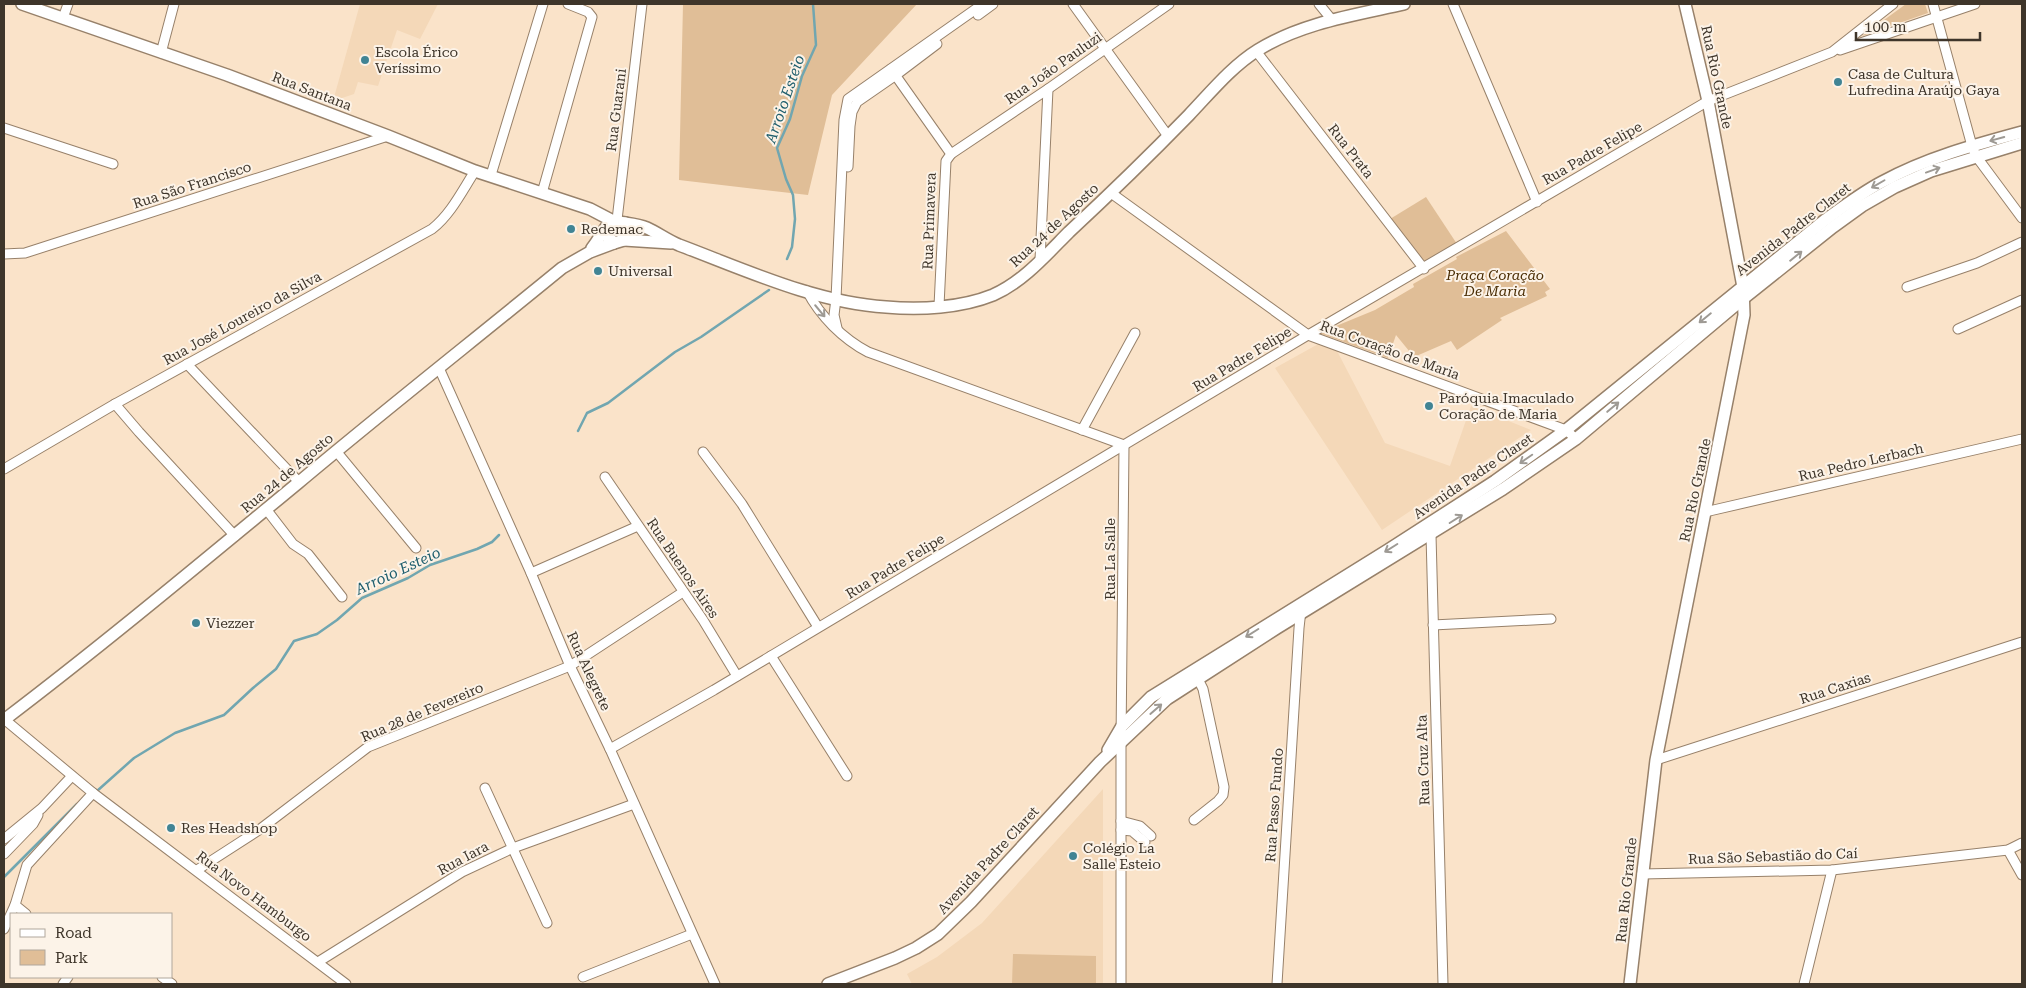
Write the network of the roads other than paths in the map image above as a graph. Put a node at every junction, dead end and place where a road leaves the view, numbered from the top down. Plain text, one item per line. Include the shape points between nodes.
1 (22, 4) edge
2 (68, 4) edge
3 (174, 4) edge
4 (543, 4) edge
5 (568, 4) edge
6 (642, 4) edge
7 (983, 4) edge
8 (993, 4) edge
9 (1073, 4) edge
10 (1169, 4) edge
11 (1318, 4) edge
12 (1404, 4) edge
13 (1453, 4) edge
14 (1686, 4) edge
15 (1893, 4) edge
16 (1933, 4) edge
17 (1975, 4) edge
18 (1937, 17) junction
19 (63, 18) junction
20 (1332, 20) junction
21 (1104, 48) junction
22 (1256, 51) junction
23 (1832, 52) junction
24 (161, 53) junction
25 (894, 72) junction
26 (1048, 89) junction
27 (1708, 101) junction
28 (4, 128) edge
29 (2022, 132) edge
30 (388, 136) junction
31 (1168, 136) junction
32 (2022, 143) edge
33 (1974, 151) junction
34 (951, 154) junction
35 (113, 164) dead end
36 (475, 171) junction
37 (492, 175) junction
38 (842, 175) junction
39 (542, 192) junction
40 (1110, 193) junction
41 (1537, 202) junction
42 (2022, 218) edge
43 (614, 223) junction
44 (619, 242) junction
45 (2022, 242) edge
46 (675, 243) junction
47 (590, 252) junction
48 (4, 254) edge
49 (1040, 260) junction
50 (1424, 269) junction
51 (1907, 287) dead end
52 (807, 291) junction
53 (1744, 292) junction
54 (836, 300) junction
55 (2022, 300) edge
56 (939, 306) junction
57 (837, 328) junction
58 (1958, 328) dead end
59 (1135, 333) dead end
60 (1308, 335) junction
61 (187, 364) junction
62 (439, 368) junction
63 (115, 404) junction
64 (1082, 430) junction
65 (1566, 430) junction
66 (1576, 439) junction
67 (2022, 439) edge
68 (1124, 446) junction
69 (336, 452) junction
70 (703, 452) dead end
71 (4, 469) edge
72 (605, 477) dead end
73 (299, 482) junction
74 (266, 509) junction
75 (1705, 512) junction
76 (638, 526) junction
77 (1431, 534) junction
78 (236, 536) junction
79 (416, 548) dead end
80 (531, 573) junction
81 (683, 592) junction
82 (1322, 596) junction
83 (342, 597) dead end
84 (1297, 614) junction
85 (1550, 619) dead end
86 (1432, 625) junction
87 (818, 627) junction
88 (2022, 642) edge
89 (771, 656) junction
90 (570, 666) junction
91 (737, 676) junction
92 (1198, 679) junction
93 (4, 720) edge
94 (1122, 726) junction
95 (1121, 743) junction
96 (610, 750) junction
97 (1656, 760) junction
98 (1100, 762) junction
99 (72, 776) junction
100 (847, 776) dead end
101 (485, 788) dead end
102 (93, 793) junction
103 (634, 804) junction
104 (42, 808) junction
105 (1194, 820) dead end
106 (1121, 825) junction
107 (4, 839) edge
108 (1148, 839) dead end
109 (2022, 844) edge
110 (512, 848) junction
111 (2008, 850) junction
112 (4, 854) edge
113 (196, 870) junction
114 (1832, 870) junction
115 (1642, 874) junction
116 (2022, 875) edge
117 (15, 906) junction
118 (12, 913) edge
119 (25, 913) edge
120 (10, 916) edge
121 (547, 923) dead end
122 (4, 929) edge
123 (692, 934) junction
124 (318, 962) junction
125 (583, 977) dead end
126 (346, 984) edge
127 (715, 984) edge
128 (828, 984) edge
129 (1121, 984) edge
130 (1277, 984) edge
131 (1443, 984) edge
132 (1630, 984) edge
133 (1804, 984) edge

1 - 19 main road, Rua Santana
2 - 19 street
3 - 24 street
4 - 37 street
5 - 39 street via 592,17
6 - 43 street, Rua Guarani
7 - 25 street
8 - 25 street
9 - 21 street
10 - 21 street, Rua João Pauluzi
11 - 20 street
12 - 20 main road, Rua 24 de Agosto
13 - 41 street
14 - 27 main road, Rua Rio Grande
15 - 23 street, Rua Padre Felipe
16 - 18 street
17 - 18 street
18 - 23 street
18 - 33 street
19 - 24 main road, Rua Santana
20 - 22 main road, Rua 24 de Agosto via 1284,36
21 - 26 street, Rua João Pauluzi
21 - 31 street
22 - 31 main road, Rua 24 de Agosto
22 - 50 street, Rua Prata
23 - 27 street, Rua Padre Felipe
24 - 30 main road, Rua Santana
25 - 34 street
25 - 38 street via 857,102 852,112 848,166
25 - 38 street via 848,99
26 - 34 street, Rua João Pauluzi
26 - 49 street
27 - 41 street, Rua Padre Felipe
27 - 53 main road, Rua Rio Grande
28 - 35 street
29 -> 33 main road, Avenida Padre Claret
30 - 36 main road, Rua Santana
30 - 48 street, Rua São Francisco via 26,253
31 - 40 main road, Rua 24 de Agosto
32 - 33 main road, Avenida Padre Claret
33 - 42 street
33 - 53 main road, Avenida Padre Claret via 1895,187 1862,206
34 - 56 street, Rua Primavera via 946,162
36 - 37 main road, Rua Santana
36 - 61 street, Rua José Loureiro da Silva via 450,210 432,229
37 - 39 main road, Rua Santana
38 - 54 street
39 - 43 main road, Rua Santana via 590,209
40 - 49 main road, Rua 24 de Agosto
40 - 60 street, Rua Coração de Maria
41 - 50 street, Rua Padre Felipe
43 - 44 main road via 606,236
43 - 44 main road via 628,230
43 - 46 main road, Rua 24 de Agosto via 646,228
43 - 47 main road, Rua 24 de Agosto
44 - 46 main road, Rua 24 de Agosto
44 - 47 main road, Rua 24 de Agosto
45 - 51 street via 1978,263
46 - 52 main road, Rua 24 de Agosto
47 - 62 main road, Rua 24 de Agosto via 562,268
49 - 56 main road, Rua 24 de Agosto via 1013,284 995,294
50 - 60 street, Rua Padre Felipe
52 - 54 main road, Rua 24 de Agosto
52 -> 57 street via 814,304
53 -> 65 main road, Avenida Padre Claret
66 -> 53 main road, Avenida Padre Claret
53 - 75 main road, Rua Rio Grande via 1737,360
54 - 56 main road, Rua 24 de Agosto via 887,308
54 - 57 street via 834,315
55 - 58 street
57 - 64 street via 868,352
59 - 64 street
60 - 65 street, Rua Coração de Maria
60 - 68 street, Rua Padre Felipe
61 - 63 street, Rua José Loureiro da Silva
61 - 73 street
62 - 69 main road, Rua 24 de Agosto
62 - 80 street, Rua Alegrete
63 - 71 street, Rua José Loureiro da Silva
63 - 78 street
64 - 68 street
65 - 66 street, Rua Coração de Maria
65 -> 82 main road, Avenida Padre Claret
77 -> 66 main road, Avenida Padre Claret
67 - 75 street, Rua Pedro Lerbach
68 - 87 street, Rua Padre Felipe
68 - 94 street, Rua La Salle
69 - 73 main road, Rua 24 de Agosto
69 - 79 street
70 - 87 street via 742,504
72 - 76 street, Rua Buenos Aires
73 - 74 main road, Rua 24 de Agosto
74 - 78 main road, Rua 24 de Agosto
74 - 83 street
75 - 97 main road, Rua Rio Grande
76 - 80 street
76 - 81 street, Rua Buenos Aires
77 - 82 main road, Avenida Padre Claret
77 - 86 street, Rua Cruz Alta
78 - 93 main road, Rua 24 de Agosto
80 - 90 street, Rua Alegrete
81 - 90 street, Rua 28 de Fevereiro
81 - 91 street, Rua Buenos Aires
82 - 84 main road, Avenida Padre Claret
84 - 92 main road, Avenida Padre Claret
84 -> 94 main road, Avenida Padre Claret via 1151,697
84 - 130 street, Rua Passo Fundo
85 - 86 street
86 - 131 street, Rua Cruz Alta
87 - 89 street, Rua Padre Felipe
88 - 97 street, Rua Caxias
89 - 91 street, Rua Padre Felipe
89 - 100 street
90 - 96 street, Rua Alegrete
90 - 113 street, Rua 28 de Fevereiro via 368,747 259,830
91 - 96 street, Rua Padre Felipe
95 -> 92 main road, Avenida Padre Claret via 1154,710
92 - 105 street via 1203,689 1224,787 1218,801
93 - 99 street, Rua Novo Hamburgo
94 - 95 street, Rua La Salle
94 - 98 main road, Avenida Padre Claret
95 - 98 main road, Avenida Padre Claret
95 - 106 street, Rua La Salle
96 - 103 street, Rua Alegrete
97 - 115 main road, Rua Rio Grande
98 - 128 main road, Avenida Padre Claret via 938,934 895,958
99 - 102 street, Rua Novo Hamburgo
99 - 104 street
101 - 110 street
102 - 113 street, Rua Novo Hamburgo
102 - 117 street via 27,865
103 - 110 street, Rua Iara
103 - 123 street, Rua Alegrete
104 - 107 street
104 - 112 street via 33,824
106 - 108 street via 1140,826
106 - 129 street, Rua La Salle
109 - 111 street, Rua São Sebastião do Caí
110 - 121 street
110 - 124 street, Rua Iara via 462,872
111 - 114 street, Rua São Sebastião do Caí
111 - 116 street
113 - 124 street, Rua Novo Hamburgo
114 - 115 street, Rua São Sebastião do Caí
114 - 133 street
115 - 132 main road, Rua Rio Grande
117 - 118 street
117 - 119 street
120 - 122 street
123 - 125 street
123 - 127 street, Rua Alegrete
124 - 126 street, Rua Novo Hamburgo

